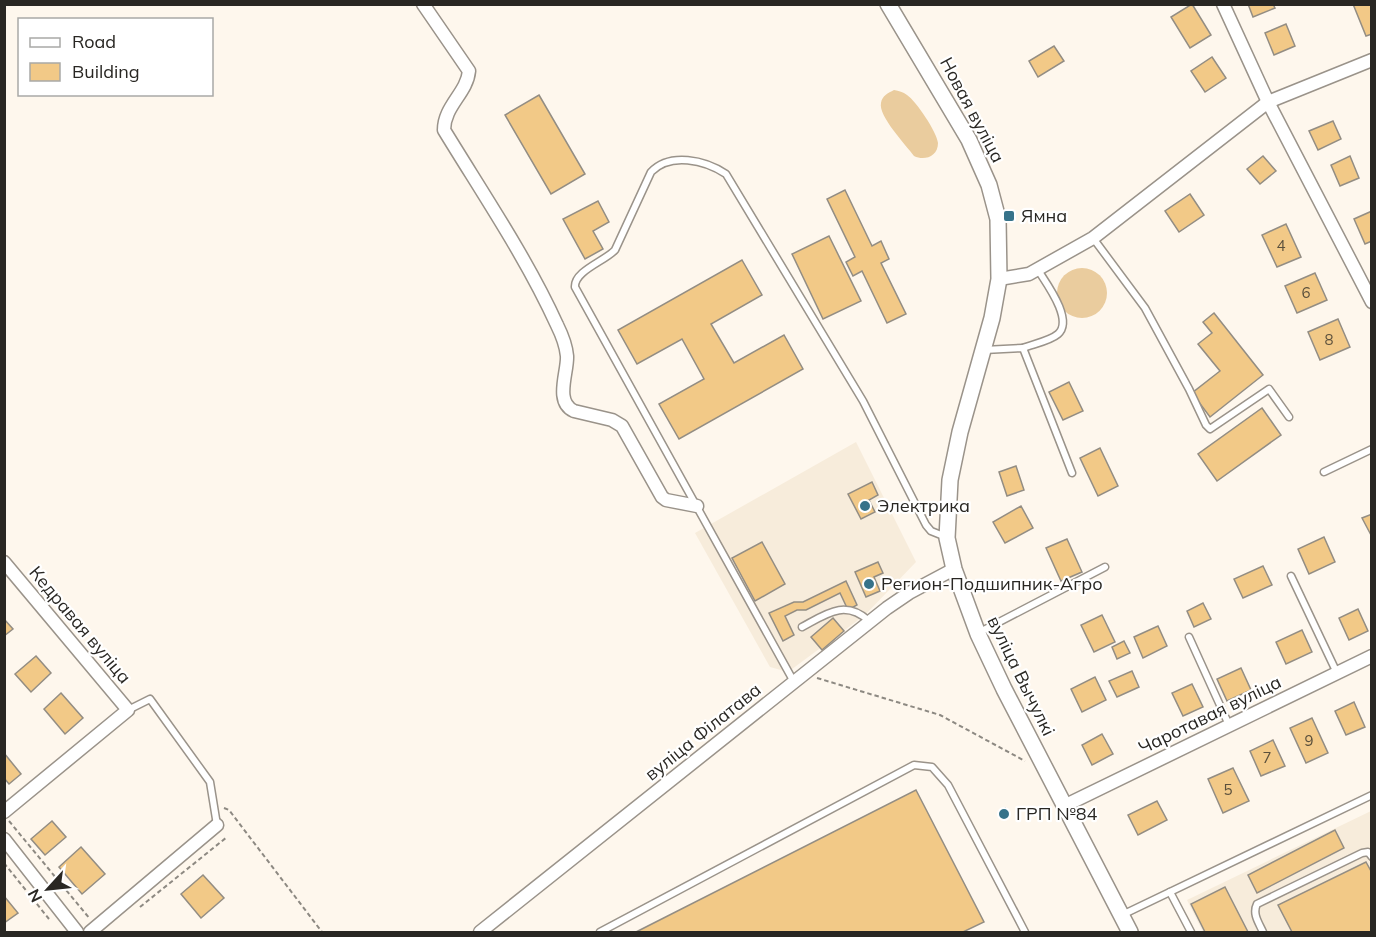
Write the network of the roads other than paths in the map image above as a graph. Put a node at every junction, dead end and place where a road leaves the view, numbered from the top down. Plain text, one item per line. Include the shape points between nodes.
1 (423, 4) edge
2 (888, 4) edge
3 (1223, 4) edge
4 (1371, 60) edge
5 (1268, 102) junction
6 (1093, 238) junction
7 (1038, 270) junction
8 (999, 279) junction
9 (1371, 302) edge
10 (1023, 348) junction
11 (983, 350) junction
12 (1288, 417) dead end
13 (1371, 449) edge
14 (1324, 472) dead end
15 (1072, 473) dead end
16 (697, 507) junction
17 (947, 538) junction
18 (4, 562) edge
19 (1105, 567) dead end
20 (954, 569) junction
21 (1291, 576) dead end
22 (870, 622) junction
23 (802, 627) dead end
24 (978, 634) junction
25 (1189, 637) dead end
26 (1371, 656) edge
27 (1337, 673) junction
28 (794, 682) junction
29 (128, 710) junction
30 (1229, 725) junction
31 (1371, 795) edge
32 (1064, 806) junction
33 (4, 814) edge
34 (217, 825) joint
35 (4, 839) edge
36 (1371, 857) edge
37 (1170, 892) junction
38 (1121, 916) junction
39 (93, 930) edge
40 (77, 933) edge
41 (480, 933) edge
42 (600, 933) edge
43 (1025, 933) edge
44 (1130, 933) edge
45 (1191, 933) edge
46 (1263, 933) edge

1 - 16 street via 469,71 468,80 447,112 444,130 544,297 562,336 567,354 563,389 569,409 622,426 662,497
2 - 8 street, Новая вуліца via 969,140 989,185 998,219
3 - 5 street
4 - 5 street
5 - 6 street
5 - 9 street
6 - 7 street
6 - 12 lane via 1145,308 1210,429 1269,389
7 - 8 street
7 - 10 lane via 1063,320 1057,335
8 - 11 street, вуліца Вычулкі
10 - 11 lane
10 - 15 lane
11 - 17 street, вуліца Вычулкі via 950,480
13 - 14 lane
16 - 17 lane via 574,281 615,250 651,172 657,165 676,159 713,166 726,174 863,401 926,525
16 - 28 lane
17 - 20 street, вуліца Вычулкі
18 - 29 street, Кедравая вуліца
19 - 24 lane
20 - 22 street, вуліца Філатава via 909,593
20 - 24 street, вуліца Вычулкі
21 - 27 lane
22 - 23 lane via 861,613 837,609
22 - 28 street, вуліца Філатава
24 - 32 street, вуліца Вычулкі
25 - 30 lane
26 - 27 street, Чаротавая вуліца
27 - 30 street, Чаротавая вуліца
28 - 41 street, вуліца Філатава
29 - 33 street
29 - 34 lane via 150,699 210,782
30 - 32 street, Чаротавая вуліца
31 - 37 lane
32 - 38 street, вуліца Вычулкі
34 - 39 street
35 - 40 street
36 - 46 lane via 1368,852 1362,853 1257,904 1256,917
37 - 38 lane
37 - 45 lane
38 - 44 street, вуліца Вычулкі
42 - 43 lane via 914,765 932,767 948,785

